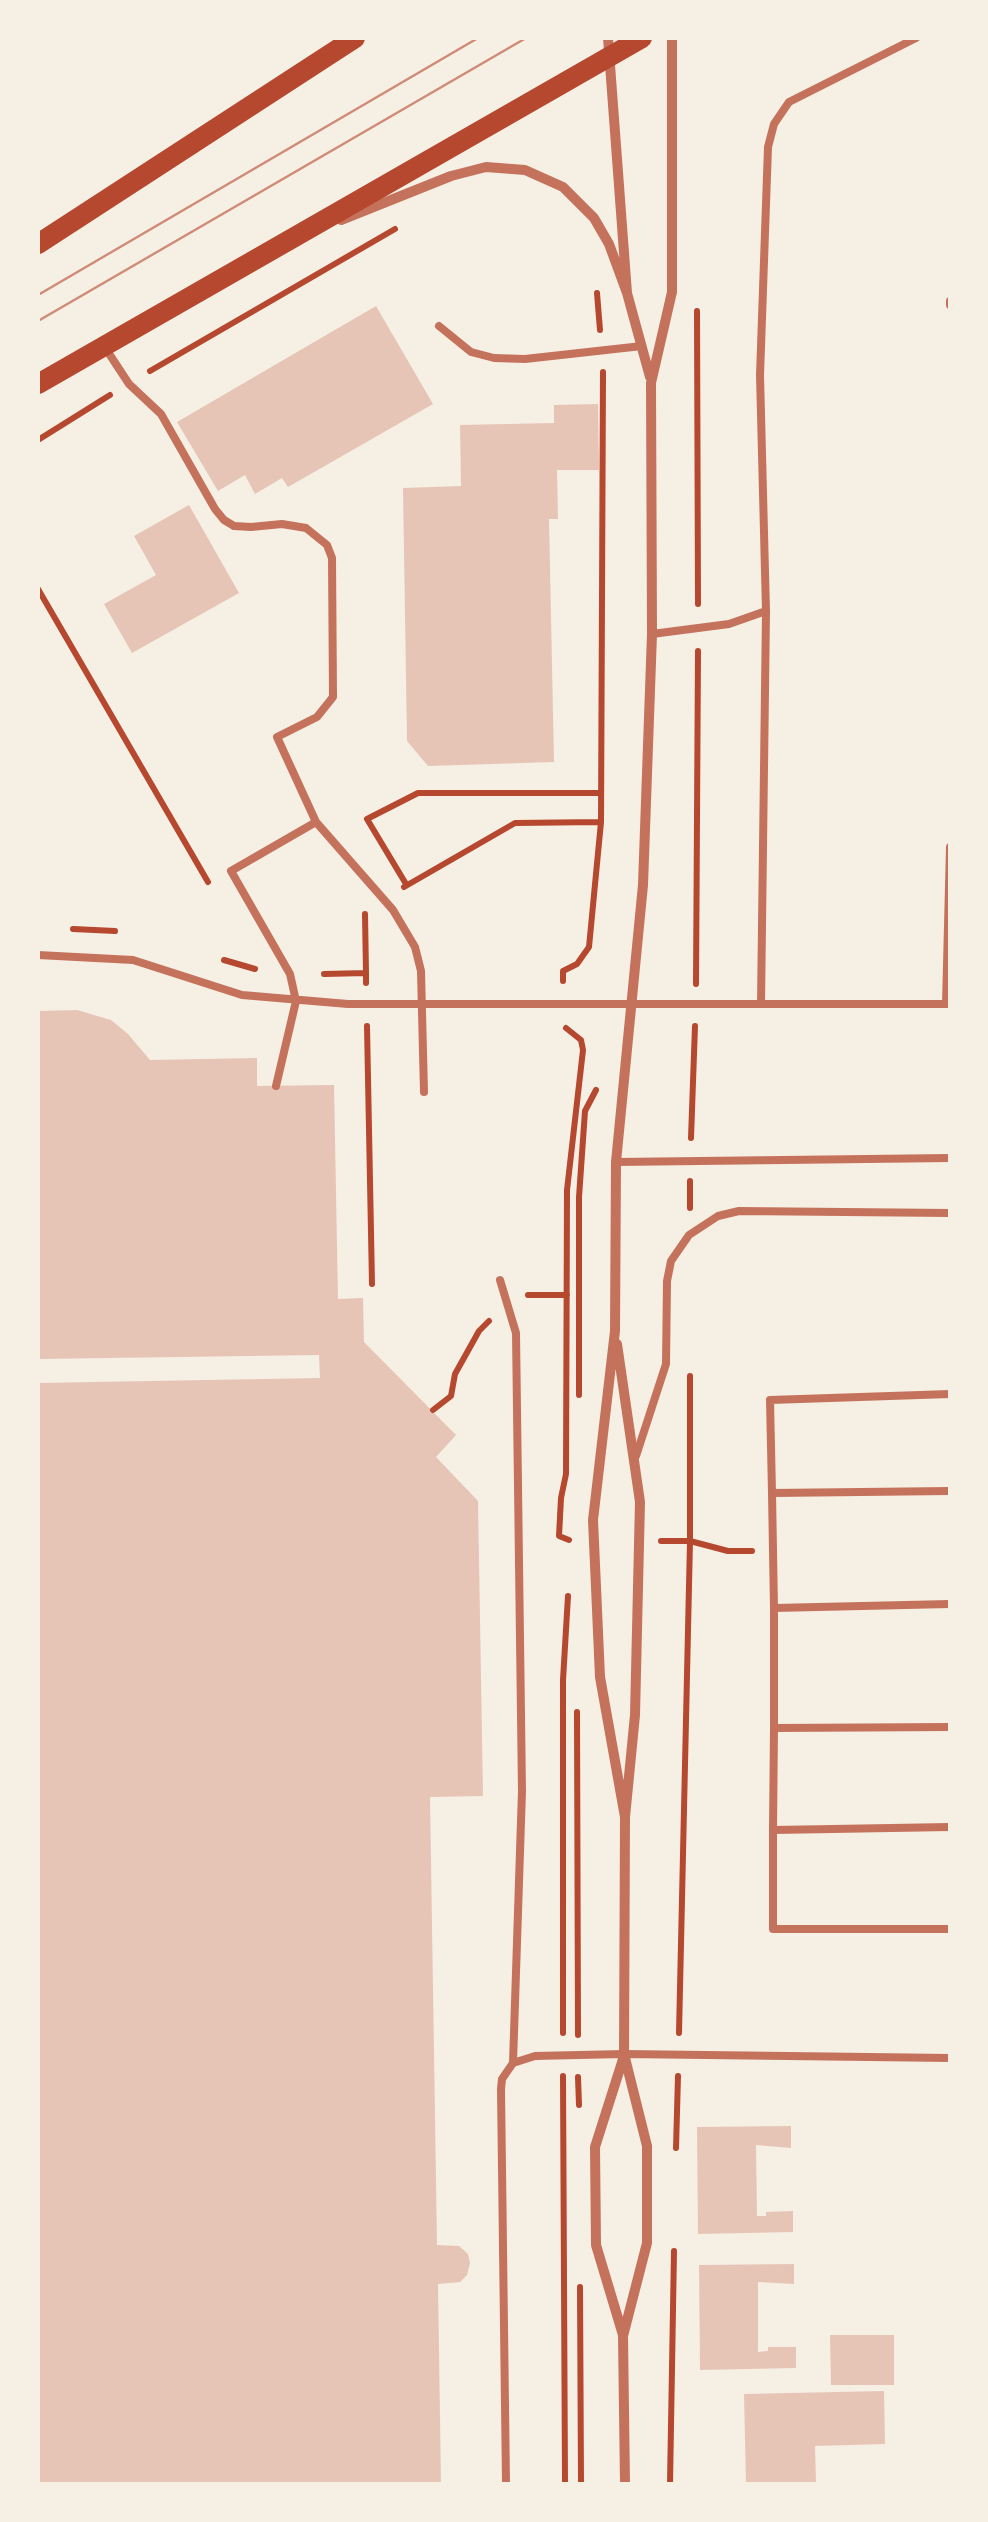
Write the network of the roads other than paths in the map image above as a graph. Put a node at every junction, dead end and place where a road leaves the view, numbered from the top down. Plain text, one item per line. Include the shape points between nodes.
1 (356, 38) edge
2 (642, 38) edge
3 (672, 38) edge
4 (916, 38) edge
5 (609, 47) edge
6 (38, 244) edge
7 (276, 247) junction
8 (627, 293) junction
9 (439, 326) dead end
10 (104, 346) junction
11 (642, 346) junction
12 (651, 383) junction
13 (38, 384) edge
14 (766, 610) junction
15 (652, 634) junction
16 (316, 822) junction
17 (950, 848) edge
18 (38, 955) edge
19 (296, 1001) junction
20 (422, 1004) junction
21 (630, 1004) junction
22 (762, 1004) junction
23 (948, 1004) edge
24 (276, 1086) dead end
25 (424, 1092) dead end
26 (950, 1158) edge
27 (616, 1162) junction
28 (950, 1213) edge
29 (500, 1280) dead end
30 (615, 1331) junction
31 (950, 1394) edge
32 (636, 1456) junction
33 (950, 1492) edge
34 (772, 1493) junction
35 (950, 1604) edge
36 (774, 1608) junction
37 (950, 1727) edge
38 (774, 1728) junction
39 (625, 1816) junction
40 (950, 1827) edge
41 (773, 1830) junction
42 (950, 1929) edge
43 (624, 2054) junction
44 (950, 2057) edge
45 (513, 2064) junction
46 (623, 2336) junction
47 (506, 2484) edge
48 (625, 2484) edge

1 - 6 main road
2 - 5 main road
3 - 12 street via 672,292
4 - 14 lane via 789,102 774,124 760,375
5 - 7 main road
5 - 8 street
7 - 8 street via 450,176 507,167 550,180 579,201 609,244
7 - 10 main road
8 - 11 street
9 - 11 lane via 472,352 494,358
10 - 13 main road
10 - 16 lane via 129,384 161,414 224,520 306,528 328,545 332,696 317,717 277,738
11 - 12 street
12 - 15 street
14 - 15 lane via 729,624
14 - 22 lane
15 - 21 street via 643,885
16 - 19 lane via 231,871 290,974
16 - 20 lane via 386,900 415,947
17 - 23 lane
18 - 19 lane via 133,960 242,996
19 - 20 lane
19 - 24 lane
20 - 21 lane
20 - 25 lane
21 - 22 lane
21 - 27 street
22 - 23 lane
26 - 27 lane
27 - 30 street
28 - 32 lane via 739,1211 689,1235 671,1261 666,1364
29 - 45 lane via 516,1332 522,1792
30 - 32 street
30 - 39 street via 593,1541 600,1677
31 - 34 lane via 770,1400
32 - 39 street via 635,1714
33 - 34 lane
34 - 36 lane
35 - 36 lane
36 - 38 lane
37 - 38 lane
38 - 41 lane
39 - 43 street
40 - 41 lane
41 - 42 lane via 774,1929
43 - 44 lane
43 - 45 lane via 523,2058
43 - 46 street via 647,2146 647,2243
43 - 46 street via 595,2147 596,2245
45 - 47 lane via 500,2089
46 - 48 street

